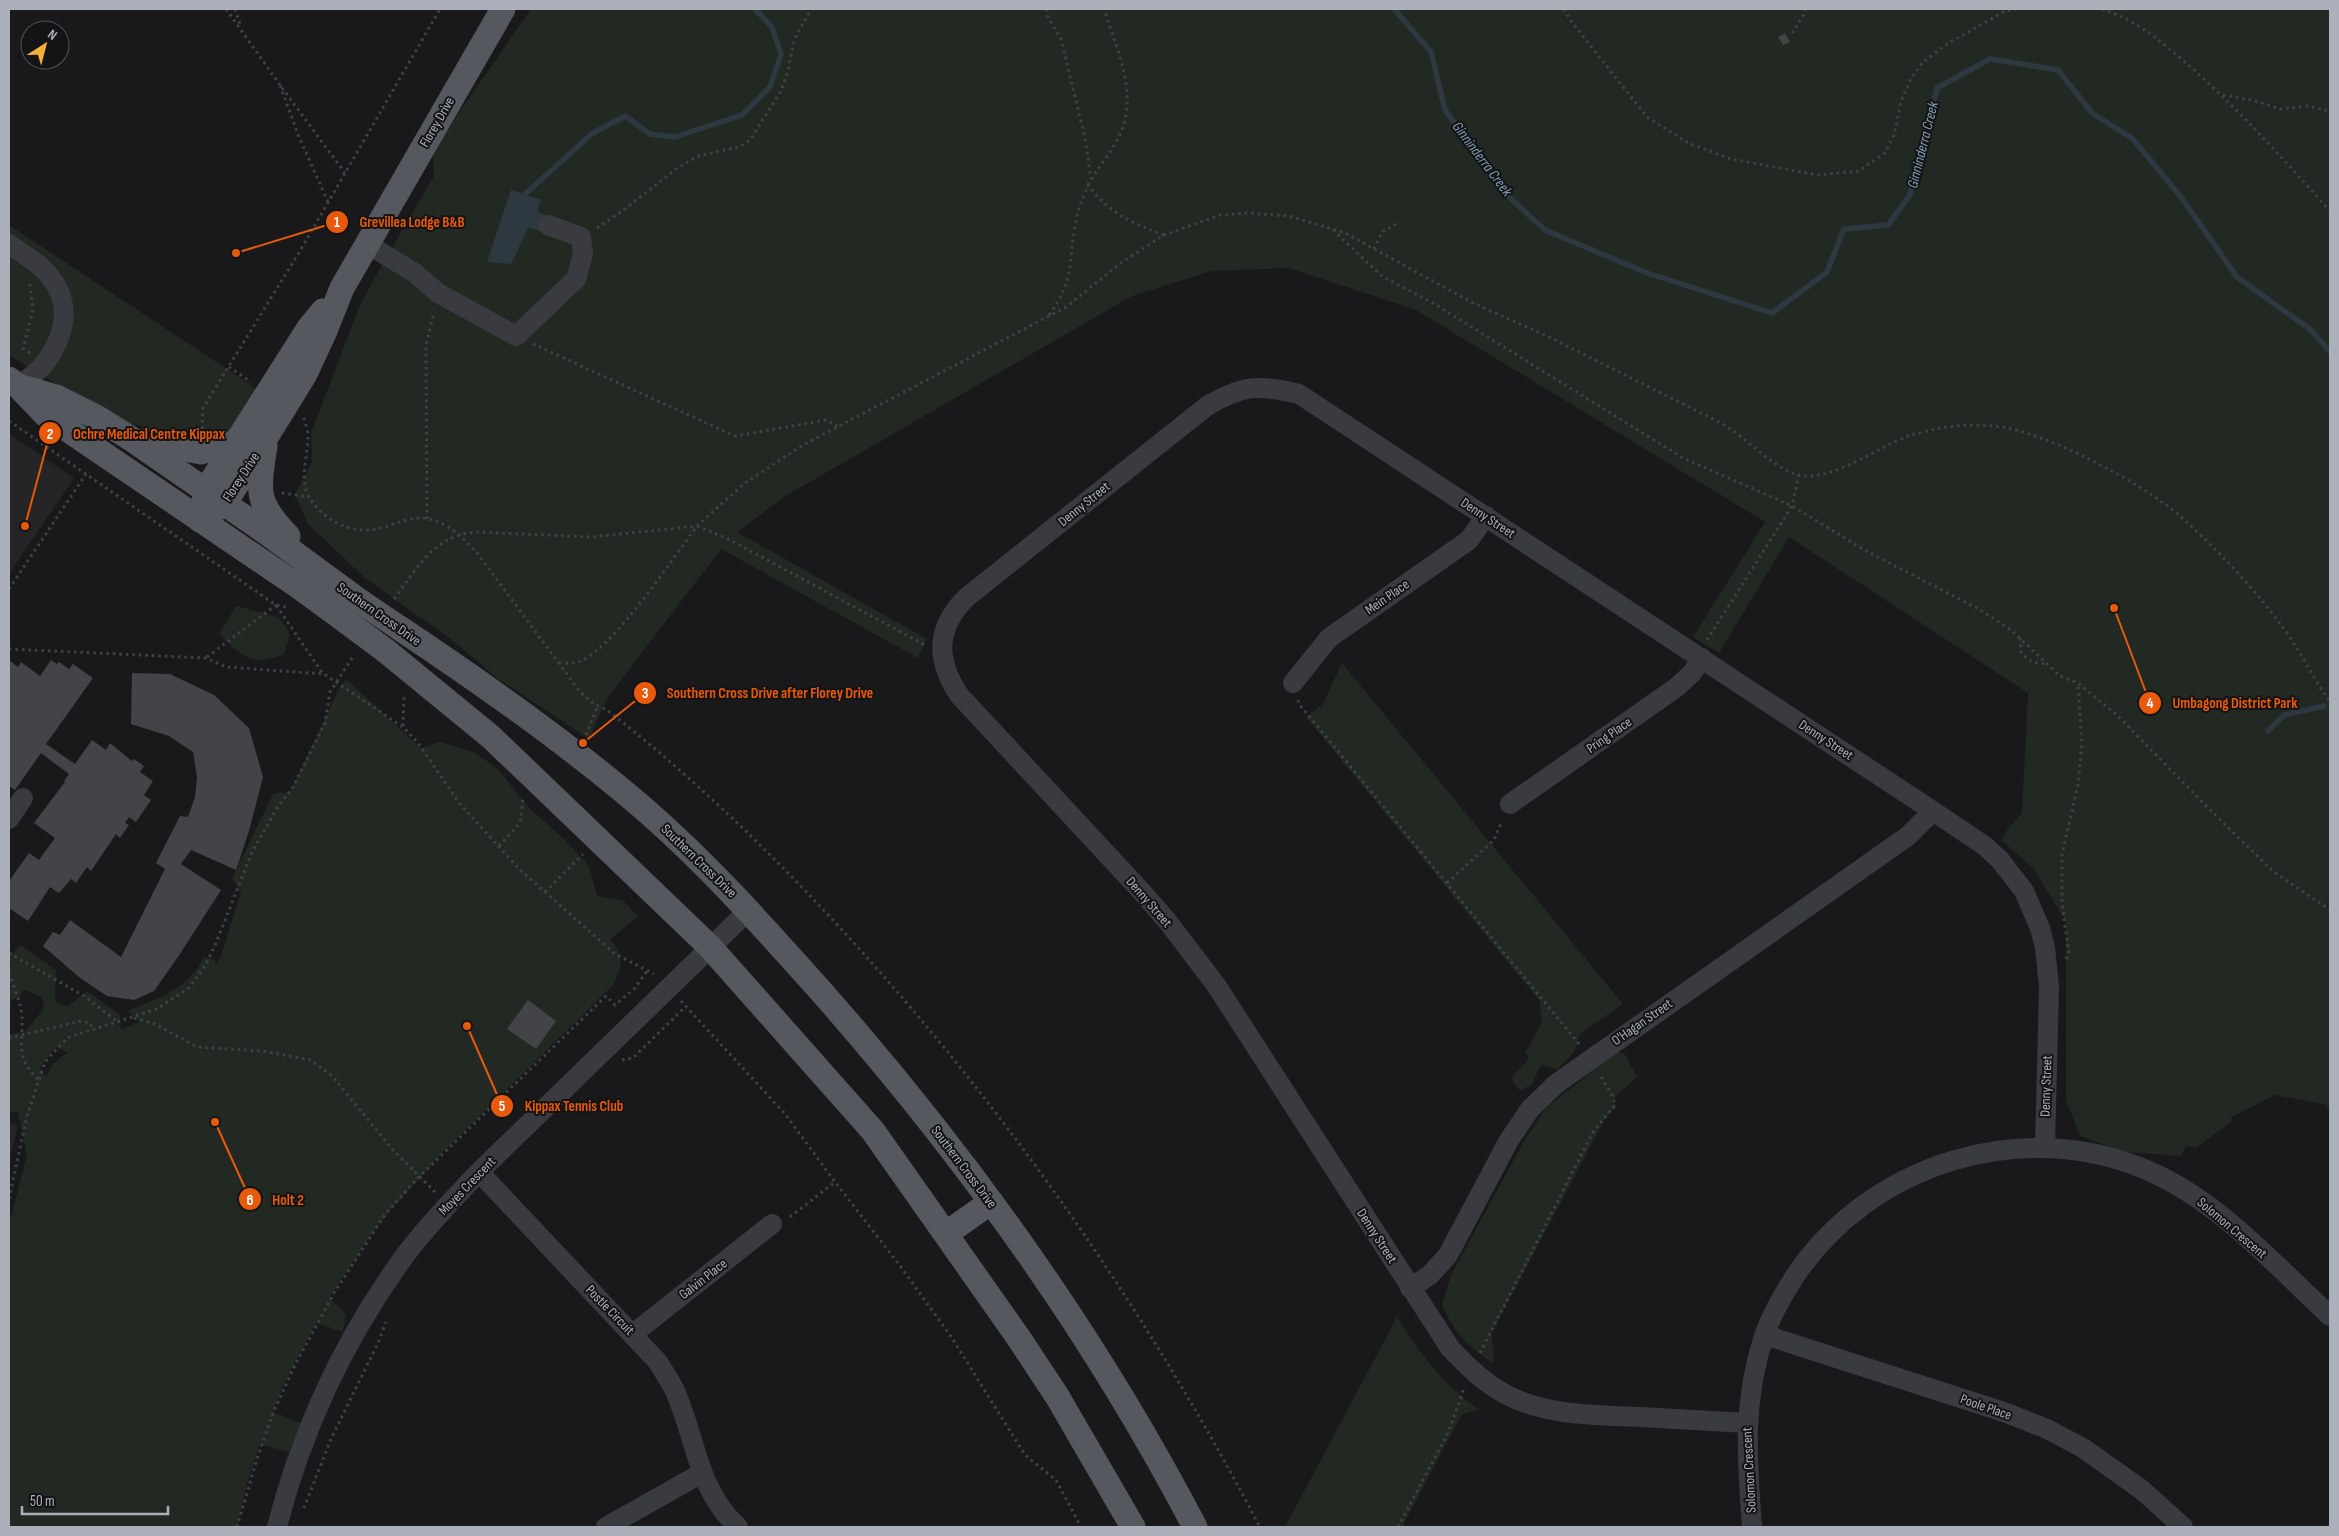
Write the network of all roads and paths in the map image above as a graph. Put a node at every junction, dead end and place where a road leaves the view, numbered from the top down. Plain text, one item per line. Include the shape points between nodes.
1 (226, 9) edge
2 (235, 9) edge
3 (440, 9) edge
4 (503, 9) edge
5 (811, 9) edge
6 (1046, 9) edge
7 (1104, 9) edge
8 (1564, 9) edge
9 (1805, 9) edge
10 (2016, 9) edge
11 (2102, 9) edge
12 (242, 30) junction
13 (1792, 33) dead end
14 (280, 85) junction
15 (2222, 95) junction
16 (2330, 111) edge
17 (345, 173) junction
18 (1091, 179) junction
19 (1088, 185) junction
20 (328, 202) junction
21 (2330, 211) edge
22 (1396, 224) dead end
23 (548, 225) dead end
24 (1331, 228) dead end
25 (1164, 235) dead end
26 (581, 238) junction
27 (9, 244) edge
28 (367, 244) junction
29 (1374, 249) dead end
30 (30, 280) dead end
31 (342, 288) junction
32 (438, 293) junction
33 (1048, 317) dead end
34 (516, 336) junction
35 (23, 348) dead end
36 (14, 382) edge
37 (9, 422) edge
38 (299, 424) dead end
39 (838, 427) dead end
40 (202, 434) dead end
41 (266, 436) junction
42 (130, 438) junction
43 (236, 442) junction
44 (86, 474) junction
45 (1799, 475) dead end
46 (282, 483) dead end
47 (282, 493) junction
48 (215, 497) junction
49 (309, 497) junction
50 (286, 501) dead end
51 (1792, 506) junction
52 (1486, 516) junction
53 (427, 518) junction
54 (200, 520) junction
55 (9, 589) edge
56 (276, 605) junction
57 (354, 612) junction
58 (2020, 638) junction
59 (9, 649) edge
60 (943, 655) junction
61 (1700, 657) junction
62 (206, 658) junction
63 (558, 664) junction
64 (2047, 664) junction
65 (324, 674) junction
66 (337, 681) junction
67 (1293, 683) joint
68 (2078, 683) junction
69 (23, 798) dead end
70 (1510, 804) joint
71 (1933, 811) junction
72 (9, 819) edge
73 (583, 853) dead end
74 (1447, 883) junction
75 (545, 892) junction
76 (749, 910) junction
77 (2330, 910) edge
78 (710, 947) junction
79 (9, 954) edge
80 (9, 973) edge
81 (659, 976) dead end
82 (2049, 988) junction
83 (679, 999) dead end
84 (134, 1018) junction
85 (118, 1022) junction
86 (94, 1030) junction
87 (20, 1035) junction
88 (9, 1038) edge
89 (1591, 1058) junction
90 (38, 1079) junction
91 (2044, 1147) junction
92 (479, 1172) junction
93 (835, 1182) junction
94 (9, 1199) edge
95 (991, 1202) junction
96 (447, 1206) junction
97 (772, 1224) joint
98 (947, 1233) junction
99 (1410, 1288) junction
100 (389, 1316) dead end
101 (2330, 1316) edge
102 (633, 1334) junction
103 (1765, 1335) junction
104 (1472, 1370) junction
105 (1747, 1422) junction
106 (702, 1473) junction
107 (304, 1510) dead end
108 (277, 1527) edge
109 (606, 1527) edge
110 (738, 1527) edge
111 (1081, 1527) edge
112 (1133, 1527) edge
113 (1195, 1527) edge
114 (1260, 1527) edge
115 (1398, 1527) edge
116 (1752, 1527) edge
117 (2183, 1527) edge

1 - 12 path
2 - 12 path
3 - 17 path
4 - 28 main road, Florey Drive
5 - 26 path via 794,40 781,91 750,140 738,147 698,156
6 - 18 path via 1061,39 1085,138
7 - 18 path via 1127,82 1127,116
8 - 10 path via 1646,118 1688,143 1731,159 1818,175 1859,171 1885,153 1894,136 1901,101 1922,63 1947,44 2006,11
9 - 13 path
11 - 15 path via 2132,21
12 - 14 path
14 - 17 path
14 - 20 path
15 - 16 path via 2280,109 2308,106
15 - 21 path
17 - 20 path
18 - 19 path
19 - 25 path via 1118,215
19 - 33 path via 1074,228 1068,283
20 - 40 path via 203,408
22 - 29 path via 1382,232
23 - 26 street
24 - 51 path via 1383,276 1683,458
26 - 34 street via 583,254 576,279
27 - 36 street via 45,270 59,288 64,307 63,328 44,364
28 - 31 main road, Florey Drive
28 - 32 street via 415,273
30 - 35 path via 32,311
31 - 41 main road, Florey Drive via 305,374
31 - 43 main road, Florey Drive via 309,328
32 - 34 street
32 - 53 path via 426,344
34 - 39 path via 735,436 826,420
36 - 42 main road, Southern Cross Drive via 56,397
36 - 54 main road, Southern Cross Drive via 46,415
37 - 44 path
38 - 49 path via 303,416 308,434 305,473
41 - 48 main road, Florey Drive
41 - 57 main road via 260,480 261,496 270,518
42 - 43 main road via 167,448 201,452
42 - 48 main road, Southern Cross Drive
43 - 48 main road, Florey Drive
44 - 55 path
44 - 56 path
45 - 51 path
46 - 47 path
47 - 49 path
47 - 50 path
48 - 54 main road, Florey Drive
48 - 57 main road, Southern Cross Drive
49 - 53 path via 324,515 346,527 379,529 412,518
51 - 58 path via 1868,552 1979,609
51 - 61 path
52 - 60 street, Denny Street via 1299,394 1272,387 1244,388 1207,406 959,605 947,623
52 - 61 street, Denny Street
52 - 67 street, Mein Place via 1468,540 1329,638
53 - 63 path via 459,534 478,554
54 - 57 main road, Southern Cross Drive
56 - 62 path
56 - 65 path
57 - 76 main road, Southern Cross Drive, bridge via 400,629 572,750 638,804
57 - 78 main road, Southern Cross Drive, bridge via 386,650 491,737
58 - 64 path
58 - 64 path via 2021,653 2032,662
59 - 62 path
60 - 63 path via 730,540 697,526 630,616 600,648 579,662
60 - 99 street, Denny Street via 948,677 959,695 1142,892 1216,985
61 - 70 street, Pring Place via 1692,673 1677,687
61 - 71 street, Denny Street
62 - 65 path via 226,667
63 - 114 path via 580,692 644,738 770,854 912,1007 1001,1118 1080,1225 1145,1324
64 - 68 path via 2060,676
65 - 66 path
66 - 75 path via 403,727 418,743 460,804
66 - 84 path via 330,692 325,723 293,787 252,852 204,966 189,988 157,1009
67 - 74 path via 1299,704
68 - 77 path via 2117,714 2274,872
68 - 82 path via 2082,744 2078,785 2062,854 2062,904 2069,954
69 - 72 street
70 - 74 path via 1494,840
71 - 82 street, Denny Street via 1985,846 2024,892 2046,947
71 - 89 street, O'Hagan Street via 1908,836
73 - 75 path
74 - 89 path
75 - 81 path via 615,954
76 - 78 street, Moyes Crescent
76 - 95 main road, Southern Cross Drive via 849,1023
78 - 92 street, Moyes Crescent
78 - 98 main road, Southern Cross Drive via 874,1131
79 - 85 path via 84,996
80 - 87 path via 21,1011
82 - 91 street, Denny Street
83 - 93 path via 786,1115
84 - 85 path
84 - 96 path via 155,1024 197,1047 262,1051 311,1060 333,1077 393,1150
85 - 86 path
86 - 87 path via 90,1023 81,1021
86 - 90 path via 67,1038 45,1062
87 - 88 path
87 - 90 path via 20,1045 30,1072
89 - 99 street, O'Hagan Street via 1530,1108 1509,1140 1448,1256 1430,1275
89 - 104 path via 1615,1105 1593,1132
90 - 94 path
91 - 101 street, Solomon Crescent via 2082,1151 2119,1160 2175,1184 2226,1219
91 - 103 street, Solomon Crescent via 2002,1149 1959,1157 1883,1190 1852,1213 1805,1262 1780,1301
92 - 96 street, Moyes Crescent
92 - 102 street, Postle Circuit
93 - 97 path via 780,1224
93 - 111 path via 952,1338 1025,1455 1056,1480
95 - 98 main road
95 - 113 main road, Southern Cross Drive via 1064,1306
96 - 108 street, Moyes Crescent via 377,1296 351,1342 304,1439
97 - 102 street, Galvin Place
98 - 112 main road, Southern Cross Drive via 1056,1396
99 - 104 street, Denny Street via 1450,1348
100 - 107 path via 331,1439
102 - 106 street, Postle Circuit via 658,1362 677,1394
103 - 105 street, Solomon Crescent via 1753,1378
103 - 117 street, Poole Place via 2004,1412 2046,1429 2083,1448 2142,1490
104 - 105 street, Denny Street via 1508,1395 1543,1408 1580,1414
104 - 115 path via 1449,1431
105 - 116 street, Solomon Crescent
106 - 109 street
106 - 110 street, Postle Circuit via 712,1497

